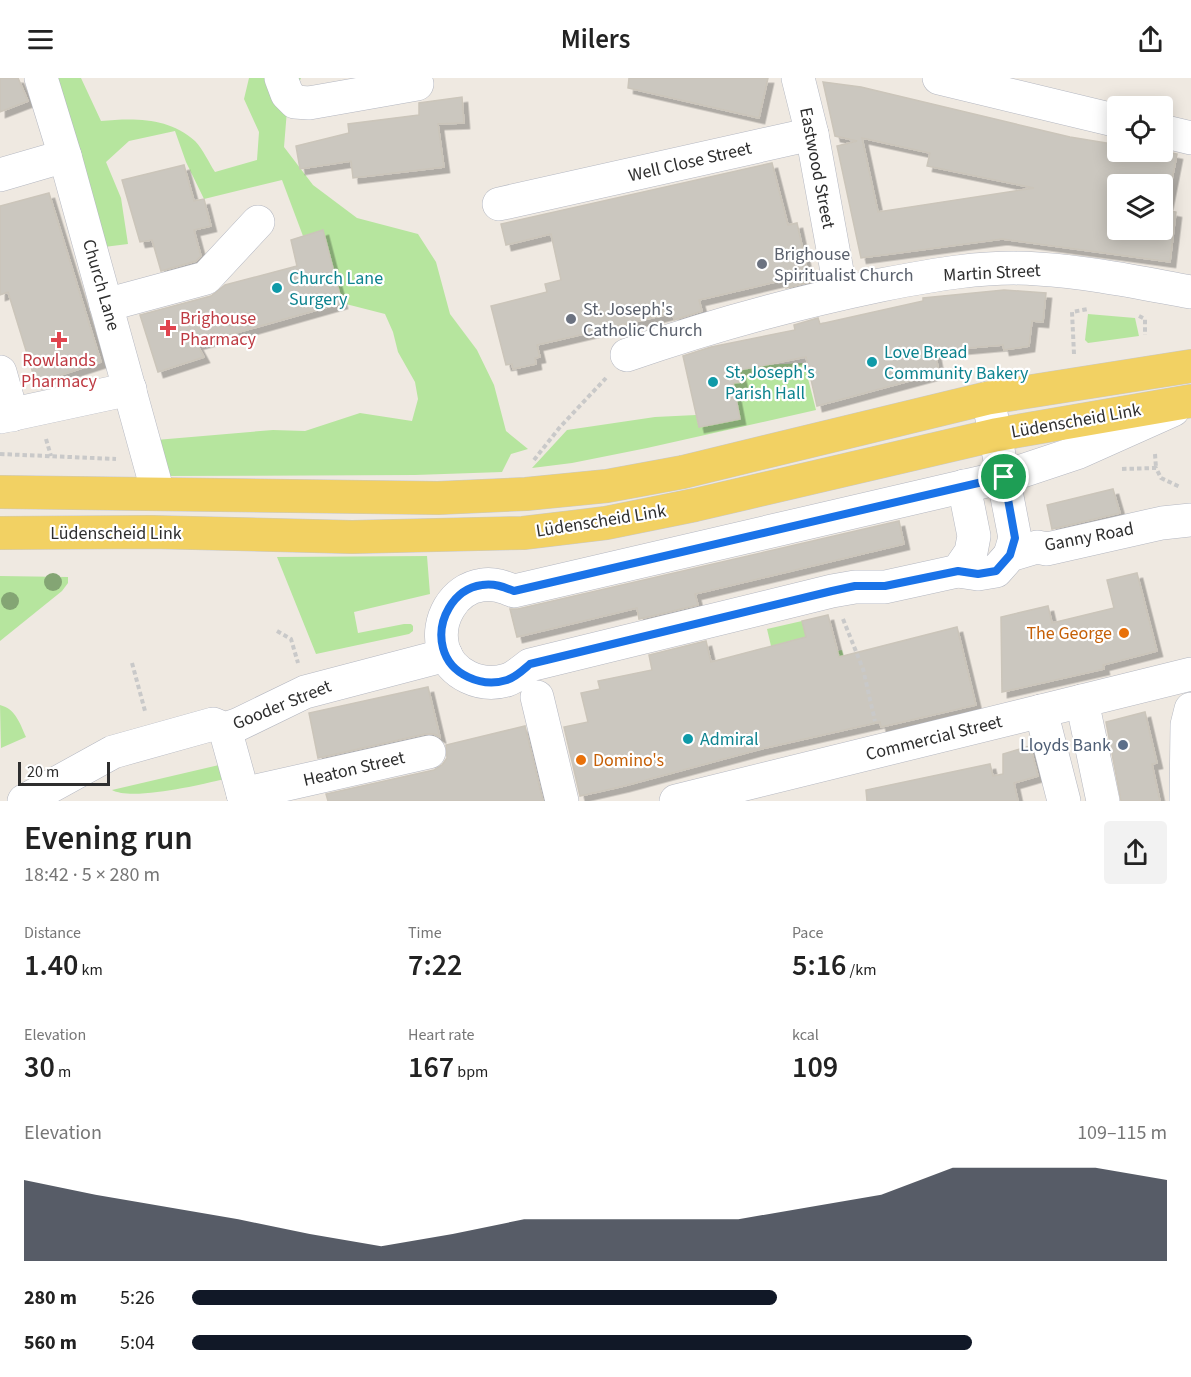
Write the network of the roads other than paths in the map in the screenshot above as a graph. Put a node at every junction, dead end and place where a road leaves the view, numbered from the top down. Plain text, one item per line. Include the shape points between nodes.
1 (41, 78) edge
2 (281, 78) edge
3 (798, 78) edge
4 (939, 78) edge
5 (417, 84) dead end
6 (1107, 118) edge
7 (812, 134) junction
8 (1173, 134) edge
9 (1191, 138) edge
10 (65, 156) junction
11 (0, 175) edge
12 (499, 204) dead end
13 (258, 222) dead end
14 (1191, 292) edge
15 (841, 293) junction
16 (106, 305) junction
17 (627, 355) road end
18 (1191, 366) edge
19 (0, 372) edge
20 (130, 389) junction
21 (988, 398) junction
22 (1191, 401) edge
23 (6, 416) edge
24 (995, 435) junction
25 (1004, 477) junction
26 (964, 486) junction
27 (0, 492) edge
28 (158, 493) junction
29 (1191, 520) edge
30 (0, 532) edge
31 (1010, 555) junction
32 (958, 571) junction
33 (446, 655) junction
34 (1191, 674) edge
35 (537, 697) dead end
36 (1082, 701) junction
37 (1191, 710) edge
38 (1041, 711) junction
39 (225, 729) junction
40 (429, 752) dead end
41 (783, 788) edge
42 (244, 798) edge
43 (24, 801) edge
44 (562, 801) edge
45 (676, 801) edge
46 (1064, 801) edge
47 (1103, 801) edge
48 (1186, 801) edge

1 - 10 street, Church Lane
2 - 5 street via 295,102 309,103
3 - 7 street, Eastwood Street
4 - 6 street
7 - 12 street, Well Close Street
7 - 15 street, Eastwood Street
8 - 9 street
10 - 11 street
10 - 16 street, Church Lane
13 - 16 street via 206,278
14 - 15 street, Martin Street via 1038,268 916,278
15 - 17 street, Martin Street via 725,323
16 - 20 street, Church Lane
18 - 21 main road, Lüdenscheid Link
19 - 23 street
20 - 23 street
20 - 28 street, Church Lane
21 - 24 street
21 - 28 main road, Lüdenscheid Link via 683,472 595,487 438,498
22 - 24 main road, Lüdenscheid Link
22 - 25 street via 1079,452
24 - 25 street
24 - 30 main road, Lüdenscheid Link via 695,506 606,523 523,532 352,537
25 - 26 street
25 - 31 street via 1015,538
26 - 32 street via 974,536 971,552
26 - 33 street via 514,591 482,585 459,596 444,616 441,632
27 - 28 main road, Lüdenscheid Link
29 - 31 street, Ganny Road
31 - 32 street, Ganny Road via 996,571
32 - 33 street, Ganny Road via 885,586 832,591 530,664 508,679 493,682 477,681 463,674
33 - 39 street, Gooder Street via 305,692
34 - 36 street, Commercial Street
35 - 44 street
36 - 38 street, Commercial Street
36 - 47 street
37 - 48 street via 1187,725
38 - 41 street, Commercial Street via 882,751
38 - 46 street
39 - 42 street
39 - 43 street, Gooder Street via 213,724 113,752
40 - 42 street, Heaton Street
41 - 45 street, Commercial Street

